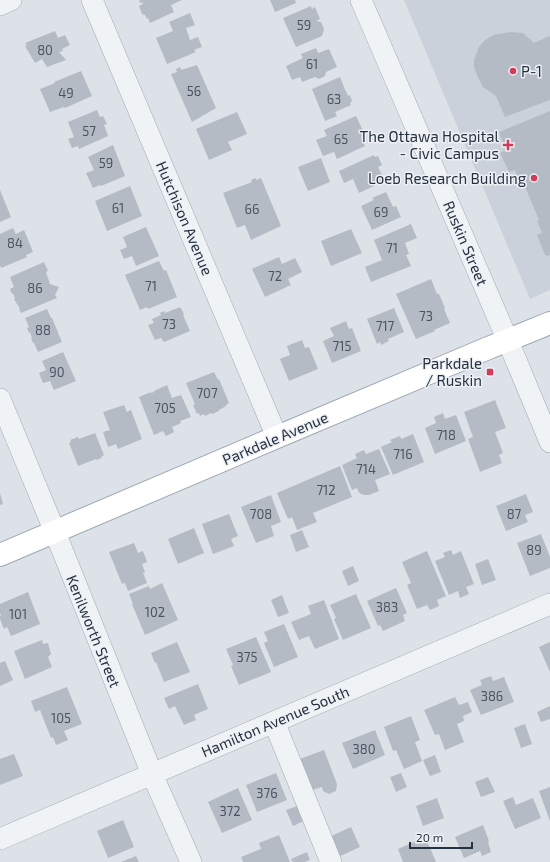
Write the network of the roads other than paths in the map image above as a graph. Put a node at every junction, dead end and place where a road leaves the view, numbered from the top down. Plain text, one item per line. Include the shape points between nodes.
1 (11, 0) edge
2 (92, 0) edge
3 (361, 0) edge
4 (0, 5) edge
5 (550, 323) edge
6 (508, 341) junction
7 (0, 399) edge
8 (277, 437) junction
9 (550, 442) edge
10 (55, 532) junction
11 (0, 555) edge
12 (550, 604) edge
13 (274, 722) junction
14 (152, 774) junction
15 (0, 839) edge
16 (190, 862) edge
17 (331, 862) edge

1 - 4 street
2 - 8 street, Hutchison Avenue
3 - 6 street, Ruskin Street
5 - 6 main road, Parkdale Avenue
6 - 8 main road, Parkdale Avenue
6 - 9 street, Ruskin Street
7 - 10 street, Kenilworth Street
8 - 10 main road, Parkdale Avenue
10 - 11 main road, Parkdale Avenue
10 - 14 street, Kenilworth Street
12 - 13 street, Hamilton Avenue South
13 - 14 street, Hamilton Avenue South
13 - 17 street
14 - 15 street, Hamilton Avenue South
14 - 16 street, Kenilworth Street

